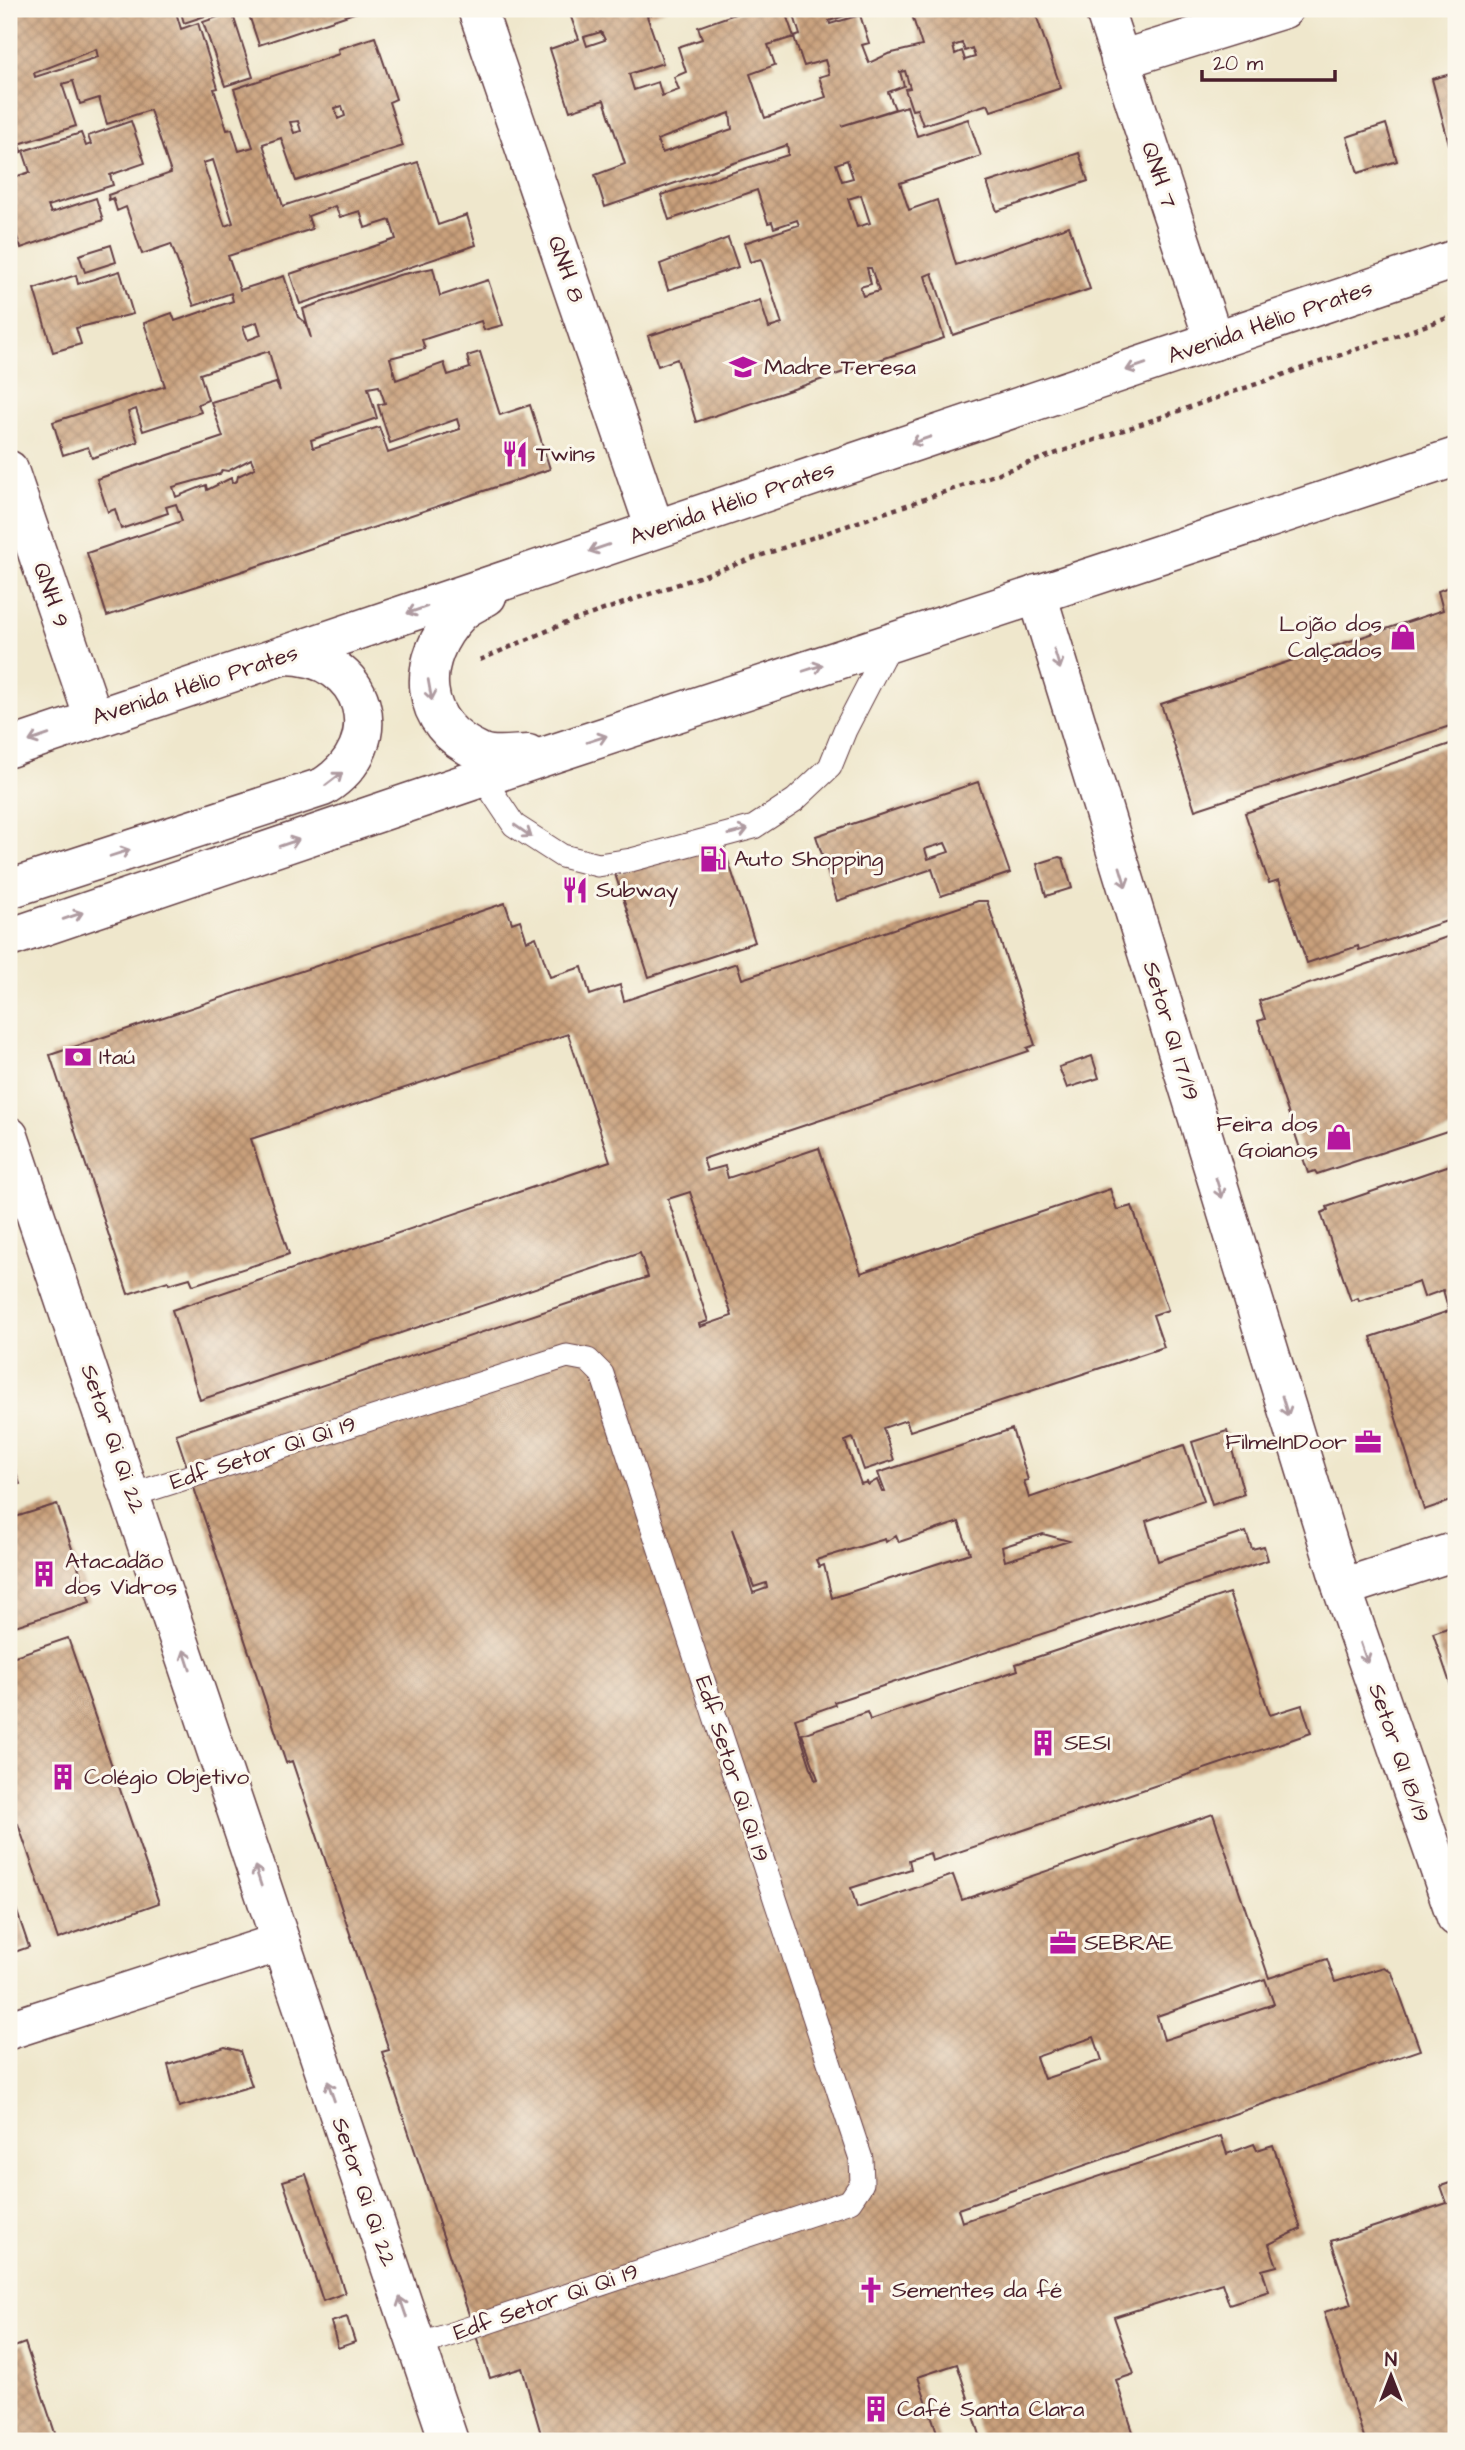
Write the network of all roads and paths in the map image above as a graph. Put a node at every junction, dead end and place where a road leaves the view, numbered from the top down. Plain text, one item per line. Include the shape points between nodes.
1 (477, 9) edge
2 (1104, 9) edge
3 (1284, 9) edge
4 (1120, 60) junction
5 (1456, 259) edge
6 (1456, 315) edge
7 (1214, 341) junction
8 (1456, 457) edge
9 (9, 470) edge
10 (655, 529) junction
11 (528, 572) junction
12 (1037, 594) junction
13 (890, 643) junction
14 (285, 655) junction
15 (430, 698) junction
16 (94, 719) junction
17 (9, 748) edge
18 (552, 754) junction
19 (482, 777) junction
20 (9, 889) edge
21 (9, 938) edge
22 (9, 1136) edge
23 (132, 1495) junction
24 (1456, 1552) edge
25 (1342, 1588) junction
26 (1456, 1917) edge
27 (281, 1942) junction
28 (9, 2030) edge
29 (416, 2346) junction
30 (449, 2441) edge

1 - 10 street, QNH 8
2 - 4 street, QNH 7
3 - 4 street
4 - 7 street, QNH 7
5 - 7 street, Avenida Hélio Prates
6 - 15 path via 563,624 468,665 459,679 459,693
7 -> 10 street, Avenida Hélio Prates
8 - 12 street
9 - 16 street, QNH 9
10 -> 11 street, Avenida Hélio Prates
11 -> 14 street, Avenida Hélio Prates
11 -> 15 street via 461,611 439,638 427,674
12 - 13 street
12 -> 25 street, Setor QI 17/19
18 -> 13 street
19 -> 13 lane via 514,825 562,856 597,865 754,827 795,800 830,767
14 - 16 street, Avenida Hélio Prates
20 -> 14 street via 323,787 340,776 360,745 364,726 358,697 341,672 324,661
15 - 18 street via 451,734 482,754
16 -> 17 street, Avenida Hélio Prates
18 - 19 street
21 -> 19 street
22 - 23 street, Setor Qi Qi 22
27 -> 23 street, Setor Qi Qi 22
23 - 29 lane, Edf Setor Qi Qi 19 via 567,1356 587,1360 602,1374 861,2159 862,2183 850,2201
24 - 25 street
25 -> 26 street, Setor QI 18/19
27 - 28 street
29 -> 27 street, Setor Qi Qi 22
29 - 30 street, Setor Qi Qi 22

